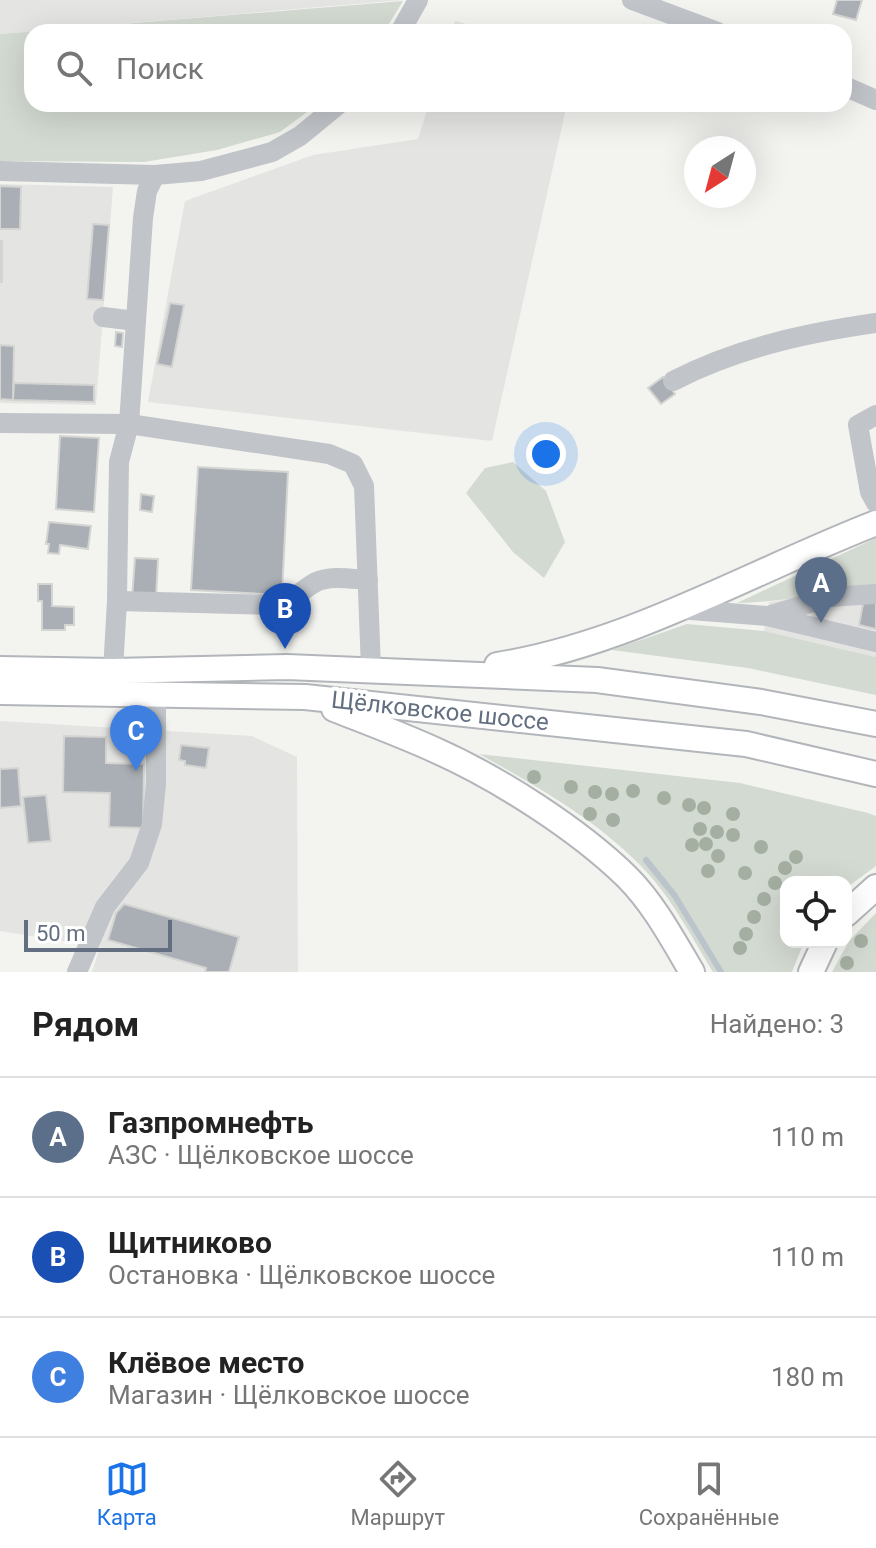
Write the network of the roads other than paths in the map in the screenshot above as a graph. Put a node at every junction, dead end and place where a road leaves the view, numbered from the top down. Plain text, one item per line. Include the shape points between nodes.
1 (418, 0) edge
2 (632, 0) edge
3 (404, 24) edge
4 (696, 24) edge
5 (852, 90) edge
6 (876, 100) edge
7 (329, 112) edge
8 (0, 171) edge
9 (155, 175) junction
10 (103, 317) dead end
11 (136, 321) junction
12 (876, 323) edge
13 (673, 381) dead end
14 (876, 415) edge
15 (0, 423) edge
16 (129, 424) junction
17 (876, 503) edge
18 (876, 523) edge
19 (368, 580) junction
20 (876, 594) edge
21 (117, 601) junction
22 (678, 609) junction
23 (767, 616) junction
24 (876, 642) edge
25 (0, 669) edge
26 (371, 669) junction
27 (113, 671) junction
28 (449, 672) junction
29 (0, 692) edge
30 (156, 696) junction
31 (305, 697) junction
32 (876, 724) edge
33 (876, 774) edge
34 (876, 887) edge
35 (852, 909) edge
36 (822, 948) edge
37 (77, 972) edge
38 (692, 972) edge
39 (811, 972) edge

1 - 3 street
2 - 4 street
5 - 6 street
7 - 9 street via 272,152 201,171
8 - 9 street
9 - 11 street via 143,218
10 - 11 street
11 - 16 street
12 - 13 street via 749,349
14 - 17 street via 858,425
15 - 16 street
16 - 19 street via 329,454 353,464 364,486
16 - 21 street via 119,462
18 - 22 main road
19 - 21 street via 314,582 292,601 278,605
19 - 26 street
20 - 23 street via 830,597
21 - 27 street
22 - 23 street
22 - 28 main road via 559,651
23 - 24 street
25 - 27 main road, Щёлковское шоссе
26 - 27 main road, Щёлковское шоссе
26 - 28 main road, Щёлковское шоссе
28 - 32 main road, Щёлковское шоссе via 597,680
29 - 30 main road, Щёлковское шоссе
30 - 31 main road, Щёлковское шоссе
30 - 37 street via 152,824 139,863 105,907
31 - 33 main road, Щёлковское шоссе via 746,744
31 - 38 main road via 437,751 527,801 628,878 655,910
34 - 35 main road
36 - 39 main road

